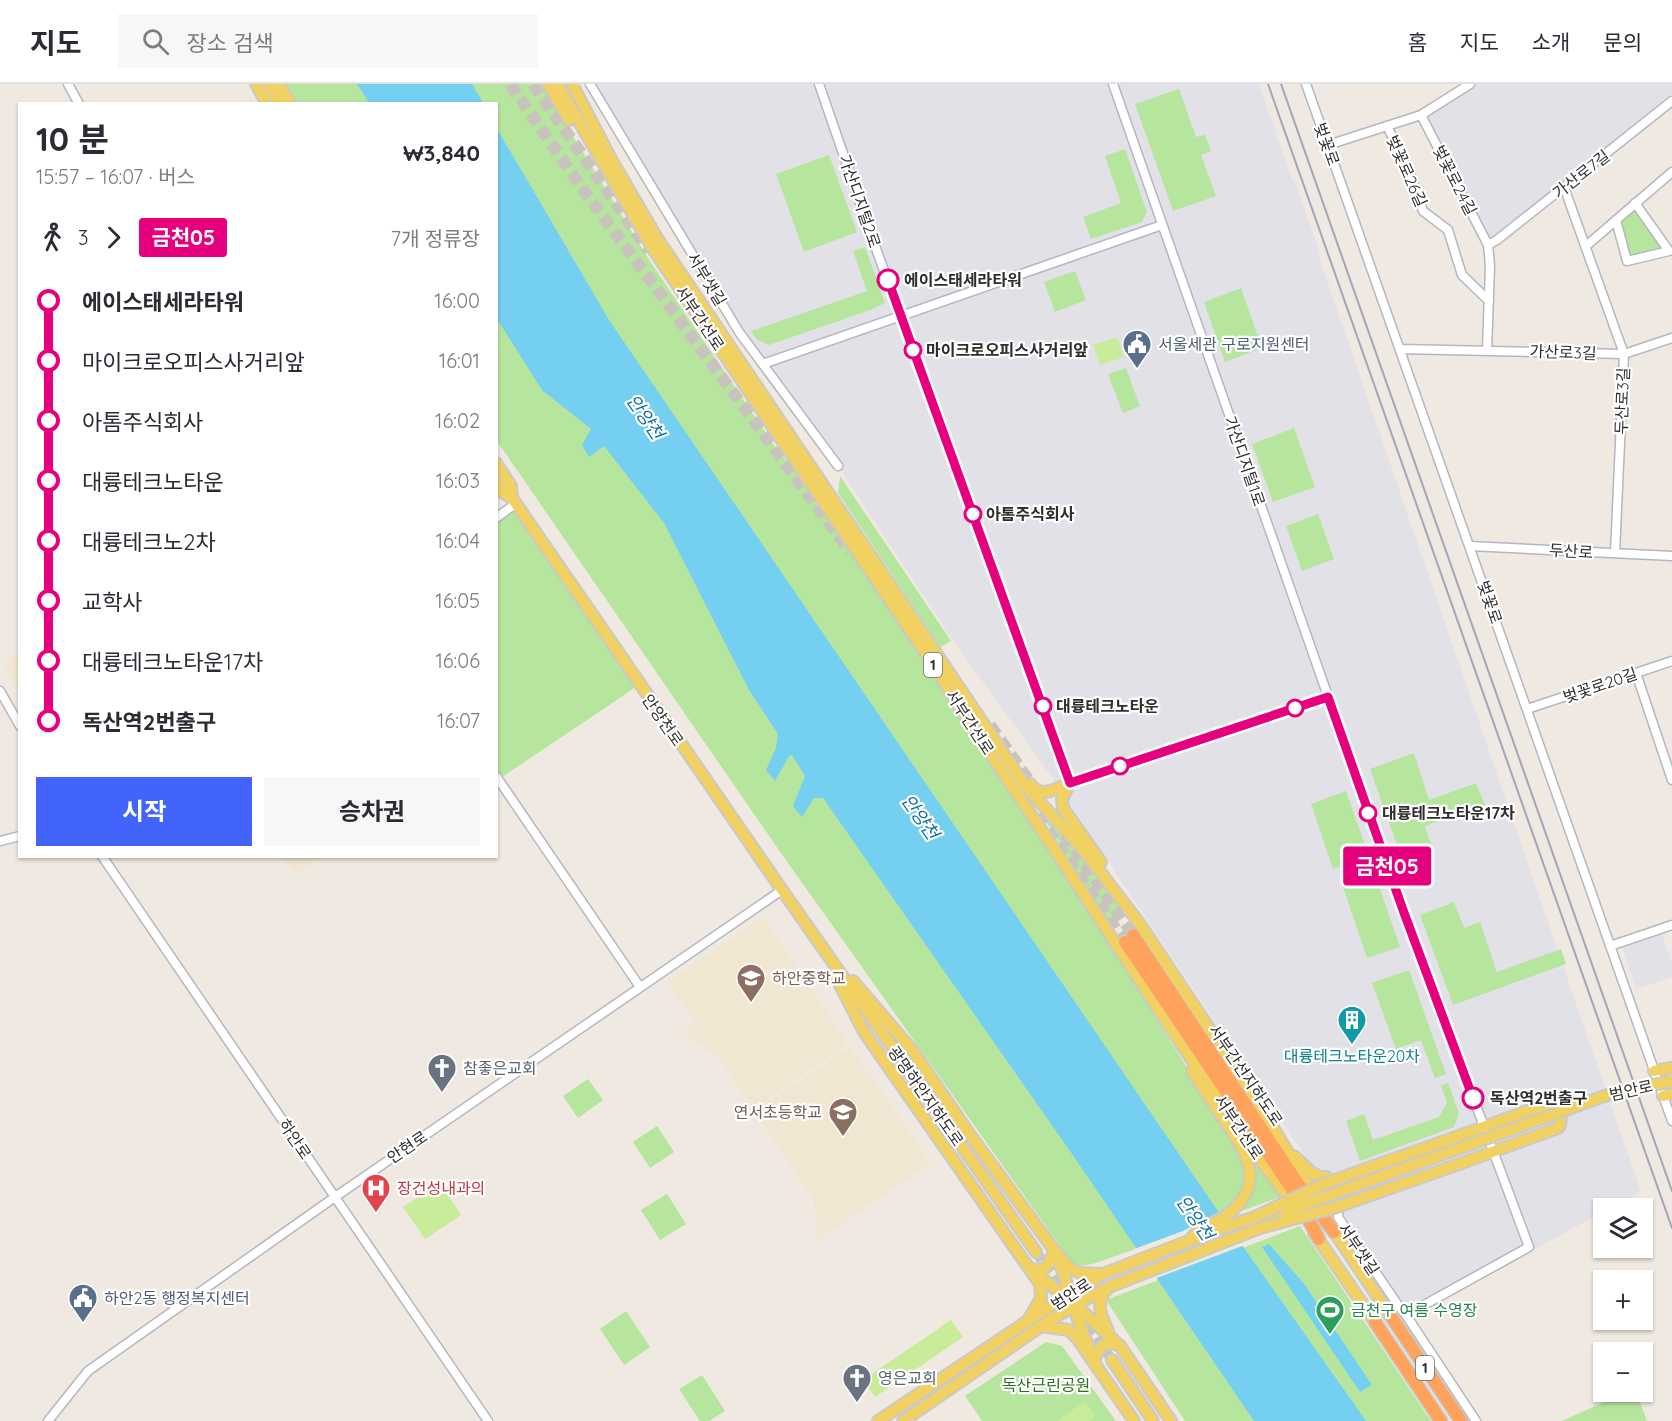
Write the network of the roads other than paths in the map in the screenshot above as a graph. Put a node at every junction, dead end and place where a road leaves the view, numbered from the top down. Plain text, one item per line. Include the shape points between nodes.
1 (68, 84) edge
2 (249, 84) edge
3 (256, 84) edge
4 (269, 84) edge
5 (279, 84) edge
6 (548, 84) edge
7 (557, 84) edge
8 (572, 84) edge
9 (590, 84) edge
10 (819, 84) edge
11 (1113, 84) edge
12 (1306, 84) edge
13 (1470, 84) edge
14 (1672, 101) edge
15 (78, 102) edge
16 (259, 102) edge
17 (266, 102) edge
18 (279, 102) edge
19 (289, 102) edge
20 (1421, 115) junction
21 (1386, 126) junction
22 (1328, 144) junction
23 (1672, 171) edge
24 (1564, 187) junction
25 (1635, 203) junction
26 (632, 214) junction
27 (1616, 219) junction
28 (1162, 225) junction
29 (1488, 245) junction
30 (1586, 246) junction
31 (1489, 301) junction
32 (901, 317) junction
33 (1672, 338) edge
34 (1400, 349) junction
35 (1487, 350) junction
36 (1624, 354) junction
37 (763, 364) junction
38 (498, 466) edge
39 (838, 466) dead end
40 (498, 486) edge
41 (513, 501) junction
42 (498, 516) edge
43 (1470, 546) junction
44 (1615, 553) junction
45 (1672, 556) edge
46 (1672, 660) edge
47 (1636, 673) junction
48 (0, 691) edge
49 (965, 696) junction
50 (1328, 697) junction
51 (1527, 709) junction
52 (18, 722) edge
53 (498, 779) edge
54 (1672, 780) edge
55 (1070, 783) junction
56 (18, 836) edge
57 (0, 841) edge
58 (103, 858) edge
59 (782, 890) junction
60 (1122, 898) junction
61 (1672, 924) edge
62 (817, 940) junction
63 (1610, 946) junction
64 (1126, 960) junction
65 (640, 987) junction
66 (1672, 1068) edge
67 (1654, 1071) junction
68 (1672, 1081) edge
69 (1668, 1095) edge
70 (1672, 1121) edge
71 (1484, 1126) junction
72 (1286, 1150) junction
73 (1494, 1151) junction
74 (1327, 1177) joint
75 (335, 1197) junction
76 (1286, 1211) junction
77 (1255, 1218) junction
78 (1260, 1228) junction
79 (1334, 1232) junction
80 (1319, 1239) junction
81 (1183, 1243) junction
82 (1054, 1250) junction
83 (1036, 1252) tunnel mouth
84 (1028, 1266) junction
85 (1103, 1274) junction
86 (1109, 1287) junction
87 (1067, 1301) junction
88 (1390, 1315) joint
89 (1406, 1315) junction
90 (1375, 1323) joint
91 (1024, 1324) junction
92 (1041, 1326) junction
93 (1117, 1343) junction
94 (1112, 1360) tunnel mouth
95 (1095, 1365) junction
96 (48, 1421) edge
97 (488, 1421) edge
98 (878, 1421) edge
99 (903, 1421) edge
100 (1134, 1421) edge
101 (1153, 1421) edge
102 (1171, 1421) edge
103 (1441, 1421) edge
104 (1461, 1421) edge
105 (1476, 1421) edge

1 - 15 street
2 - 16 main road
3 - 17 main road
4 - 18 main road
5 - 19 main road
6 - 26 main road via 614,194
7 - 26 main road, 서부간선로 / 1
8 - 49 main road, 서부간선로 / 1 via 657,237
9 - 37 street, 서부샛길 via 739,332
10 - 32 street, 가산디지털2로
11 - 28 street, 가산디지털1로
12 - 22 street, 벚꽃로
13 - 20 street
14 - 24 street, 가산로7길
20 - 21 street
20 - 29 street, 벚꽃로24길
21 - 22 street
21 - 31 street, 벚꽃로26길 via 1410,173 1423,211 1448,230 1462,275
22 - 34 street, 벚꽃로
23 - 25 street
24 - 29 street, 가산로7길
24 - 30 street, 두산로3길
25 - 27 street
25 - 27 street via 1669,251 1628,261
26 - 64 main road, 서부간선로 / 1
27 - 30 street
28 - 32 street
28 - 50 street, 가산디지털1로
29 - 31 street
30 - 36 street, 두산로3길
31 - 35 street
32 - 37 street
32 - 55 street, 가산디지털2로
33 - 36 street, 가산로3길
34 - 35 street, 가산로3길
34 - 43 street, 벚꽃로
35 - 36 street, 가산로3길
36 - 44 street, 두산로3길
37 - 39 street, 서부샛길
38 - 41 main road via 512,486
40 - 41 main road
41 - 42 street
41 - 59 main road, 안양천로
43 - 44 street, 두산로
43 - 51 street, 벚꽃로
44 - 45 street, 두산로
46 - 47 street, 벚꽃로20길
47 - 51 street, 벚꽃로20길
47 - 54 street
48 - 52 street
49 - 55 main road via 1035,790 1044,793
49 - 60 main road, 서부간선로 / 1 via 1026,788
50 - 55 street
50 - 71 street, 가산디지털1로
51 - 63 street, 벚꽃로
53 - 65 street
55 - 60 main road via 1062,799 1063,808
56 - 57 street
58 - 75 street, 하안로
59 - 62 main road, 안양천로
59 - 65 street, 안현로
60 - 72 main road, 서부간선로 / 1
61 - 63 street
62 - 82 main road via 912,1050
62 - 83 main road, 광명하안지하도로
62 - 84 main road via 864,1032
63 - 67 street, 벚꽃로
64 - 80 main road, 서부간선로 / 1
64 - 81 main road via 1244,1150 1251,1173 1244,1197 1231,1213
65 - 75 street, 안현로
66 - 67 main road
67 - 69 street, 벚꽃로
68 - 76 main road, 범안로, bridge via 1610,1094
69 - 70 street, 벚꽃로
71 - 73 street, 가산디지털1로
71 - 73 main road via 1550,1103 1557,1107 1561,1119 1558,1128
71 - 77 main road, bridge via 1326,1183
72 - 74 main road via 1315,1175
72 - 79 main road, 서부간선로 / 1
73 - 78 main road, bridge via 1337,1207
73 - 89 street via 1529,1247
74 - 89 street, 서부샛길 via 1339,1199 1338,1218
75 - 96 street, 안현로 via 88,1371
75 - 97 street, 하안로
76 - 77 main road, 범안로, bridge
76 - 78 main road, 범안로, bridge
77 - 81 main road, 범안로
78 - 86 main road, 범안로
79 - 80 highway, 서부간선지하도로 via 1129,938 1291,1188
79 - 88 main road, 서부간선로 / 1
80 - 90 main road, 서부간선로 / 1
81 - 85 main road, 범안로
82 - 84 main road via 1045,1268 1035,1270
82 - 85 main road via 1071,1269
82 - 87 main road via 1066,1280
84 - 87 main road
84 - 91 main road via 1040,1284 1041,1298
85 - 87 main road, 범안로
86 - 87 main road, 범안로 via 1091,1297
86 - 93 main road via 1100,1302 1100,1314
87 - 91 main road, 범안로
87 - 92 main road, 범안로 via 1058,1316
87 - 93 main road
87 - 95 main road
88 - 104 highway, 1
89 - 105 street, 서부샛길
90 - 103 highway, 1
91 - 98 main road, 범안로
92 - 95 main road via 1069,1330
92 - 99 main road, 범안로
93 - 95 main road via 1101,1346
93 - 102 main road
94 - 101 main road
95 - 100 main road

